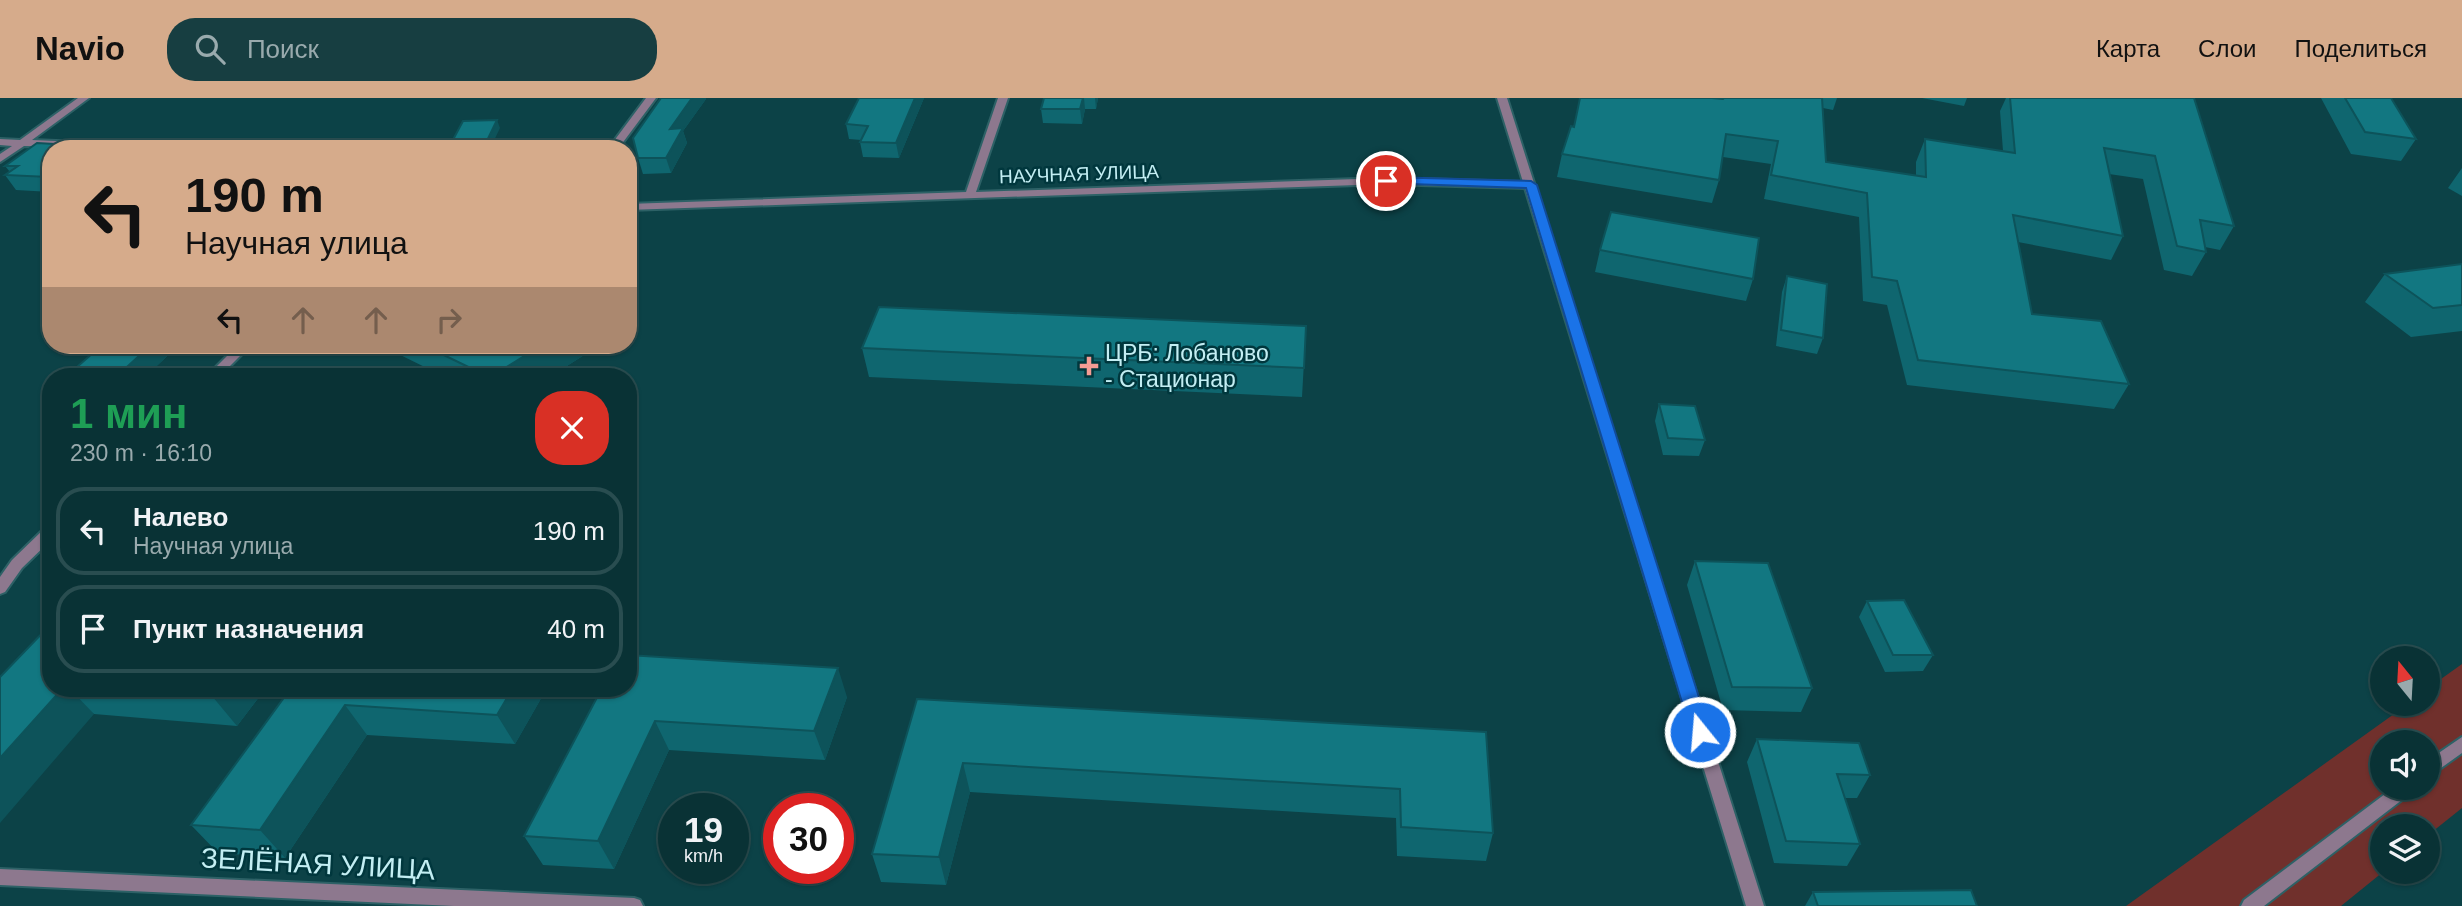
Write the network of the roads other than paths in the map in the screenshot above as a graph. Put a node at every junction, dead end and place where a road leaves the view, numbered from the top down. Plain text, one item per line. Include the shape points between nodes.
1 (84, 98) edge
2 (651, 98) edge
3 (1003, 98) edge
4 (1502, 98) edge
5 (620, 140) edge
6 (0, 142) edge
7 (22, 143) junction
8 (42, 144) edge
9 (0, 159) edge
10 (1531, 185) junction
11 (970, 195) junction
12 (637, 207) edge
13 (236, 354) edge
14 (221, 368) edge
15 (42, 540) edge
16 (0, 587) edge
17 (2462, 744) edge
18 (2440, 761) edge
19 (2389, 800) edge
20 (0, 877) edge
21 (634, 906) edge
22 (1755, 906) edge
23 (2250, 906) edge

1 - 7 street
2 - 5 street
3 - 11 street
4 - 10 street
6 - 7 street
7 - 8 street
7 - 9 street
10 - 11 street, НАУЧНАЯ УЛИЦА via 1386,181
10 - 22 street
11 - 12 street, НАУЧНАЯ УЛИЦА
13 - 14 street
15 - 16 street
17 - 18 street
19 - 23 street
20 - 21 street, ЗЕЛЁНАЯ УЛИЦА

